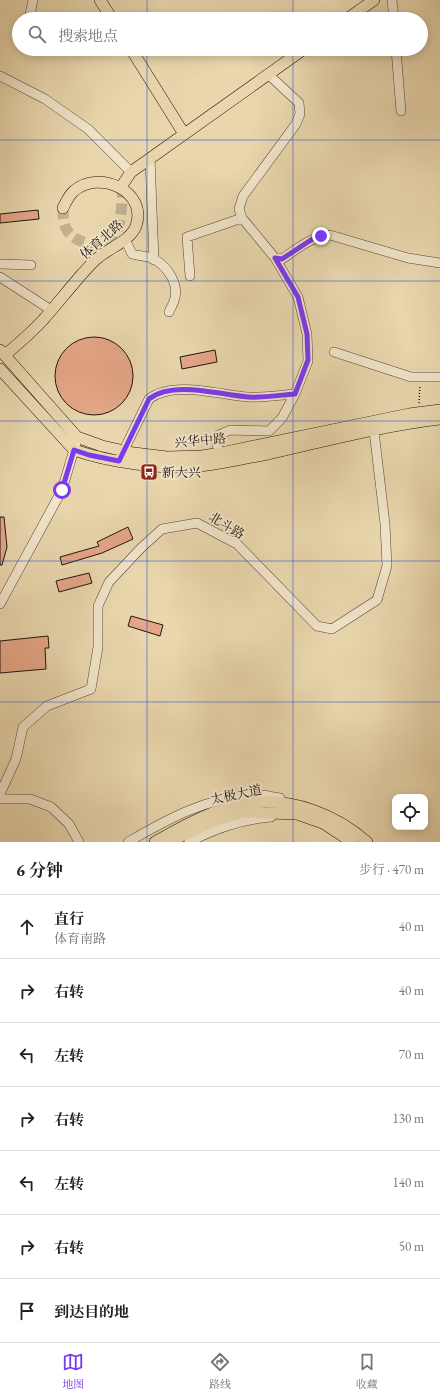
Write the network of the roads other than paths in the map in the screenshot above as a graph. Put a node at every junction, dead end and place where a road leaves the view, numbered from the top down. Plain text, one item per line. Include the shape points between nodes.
1 (32, 0) edge
2 (100, 0) edge
3 (374, 0) edge
4 (392, 0) edge
5 (30, 12) edge
6 (108, 12) edge
7 (357, 12) edge
8 (393, 12) edge
9 (135, 56) edge
10 (294, 56) edge
11 (397, 56) edge
12 (268, 74) junction
13 (0, 76) edge
14 (401, 111) dead end
15 (184, 134) junction
16 (150, 158) junction
17 (131, 172) junction
18 (123, 184) tunnel mouth
19 (63, 208) tunnel mouth
20 (242, 218) junction
21 (125, 239) junction
22 (275, 258) junction
23 (154, 260) junction
24 (440, 263) edge
25 (0, 264) edge
26 (31, 266) dead end
27 (190, 276) dead end
28 (0, 277) edge
29 (51, 310) junction
30 (169, 312) dead end
31 (334, 352) dead end
32 (3, 363) edge
33 (440, 377) edge
34 (295, 394) junction
35 (440, 410) edge
36 (440, 420) edge
37 (374, 431) junction
38 (78, 437) junction
39 (74, 450) junction
40 (124, 450) junction
41 (222, 458) junction
42 (119, 461) junction
43 (0, 604) edge
44 (0, 794) edge
45 (0, 800) edge
46 (296, 809) junction
47 (79, 842) edge
48 (128, 842) edge
49 (155, 842) edge
50 (169, 842) edge
51 (189, 842) edge
52 (352, 842) edge
53 (367, 842) edge

1 - 5 street
2 - 6 main road
3 - 7 main road
4 - 8 street
9 - 15 main road
10 - 12 main road
11 - 14 street
12 - 15 main road
12 - 20 street via 299,103 300,114 296,124 243,196 239,209
13 - 17 street via 45,99 88,129
15 - 16 main road
16 - 17 main road
16 - 23 street
17 - 18 main road
19 - 21 main road, 体育北路 via 74,191 82,186 91,183 111,183 129,193 136,207 136,226
20 - 22 street
20 - 27 street via 187,236
21 - 23 street via 132,254
21 - 29 main road, 体育北路 via 98,257
22 - 24 street via 282,259 314,238 330,235 408,258
22 - 34 street via 298,297 307,334 308,360
23 - 30 street via 168,270 172,278 175,300
25 - 26 street
28 - 29 street
29 - 32 main road, 体育北路
31 - 33 street via 411,377
32 - 38 main road, 兴华中路
32 - 39 main road
34 - 40 street via 250,397 192,389 156,394 149,399
34 - 41 street via 282,418 269,432 230,430 219,435 217,445
35 - 41 main road, 兴华中路 via 409,414
36 - 37 main road
37 - 41 main road
37 - 44 street, 北斗路 via 385,524 386,566 377,600 332,629 317,626 237,544 197,522 162,529 109,582 98,606 98,647 91,689 47,706 23,727 16,759
38 - 39 street
38 - 40 main road, 兴华中路 via 102,446
39 - 42 main road
39 - 43 street via 62,490
40 - 41 main road, 兴华中路 via 167,456
40 - 42 street
41 - 42 main road via 199,466 172,467
45 - 47 street via 30,799 51,807 69,824
46 - 48 street via 282,798 238,796 214,801 177,815
46 - 49 main road, 太极大道 via 278,801 258,801 233,806 198,818
46 - 50 main road, 太极大道 via 242,812 212,822
46 - 51 street via 233,823
46 - 52 main road, 太极大道
46 - 53 main road, 太极大道 via 334,818

